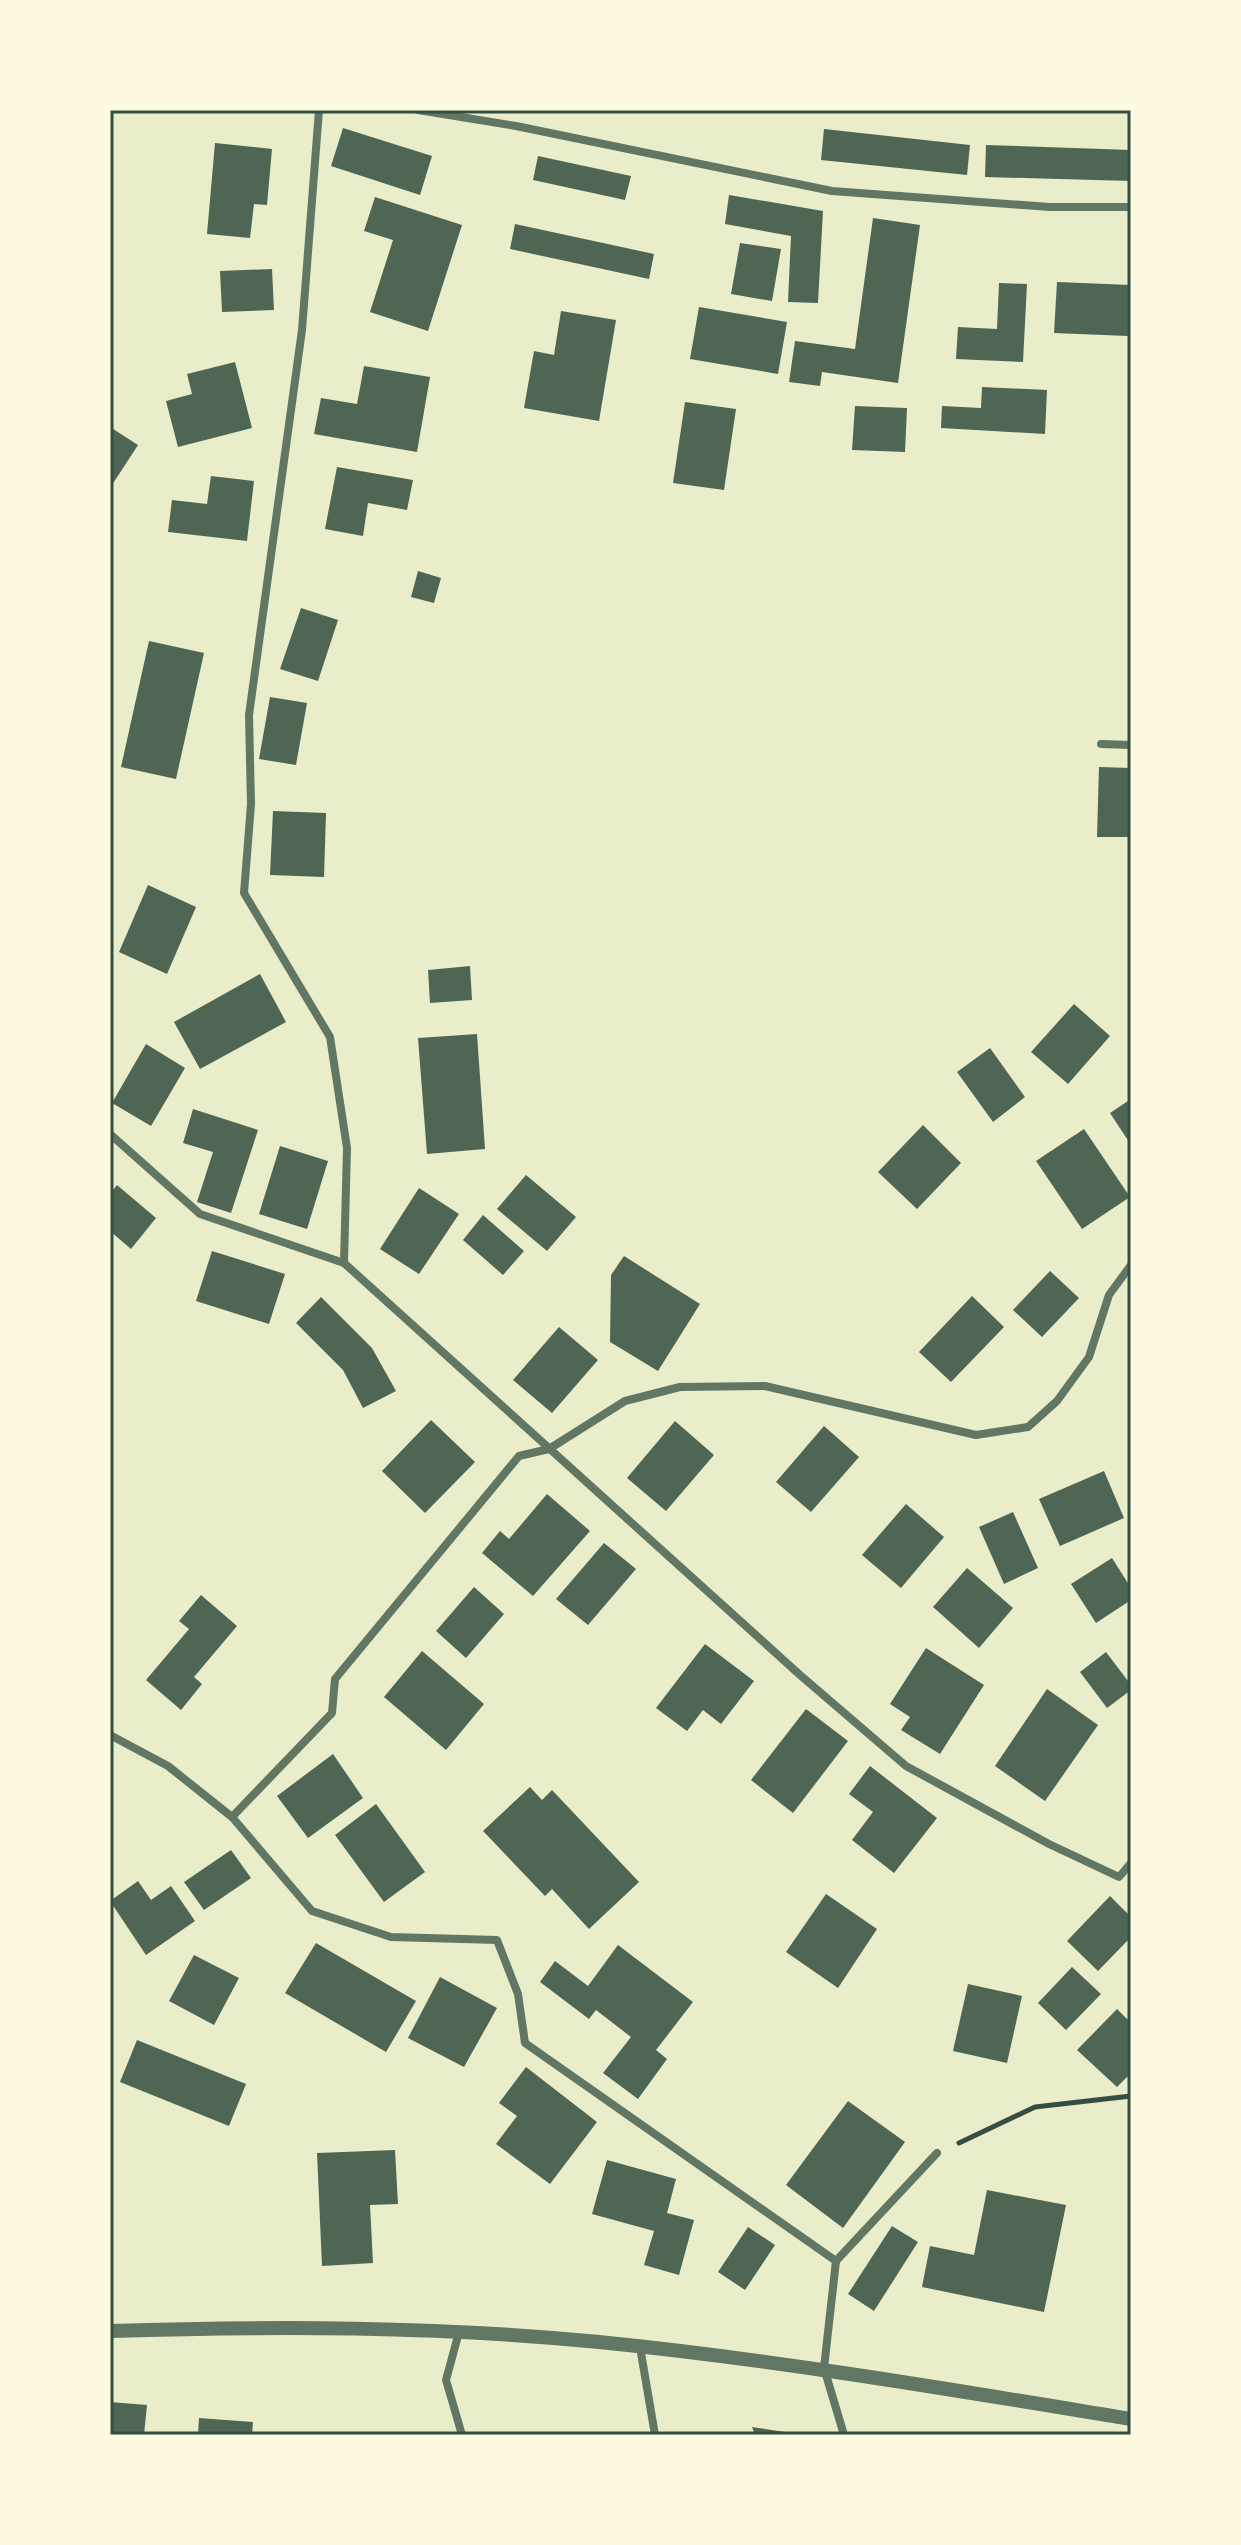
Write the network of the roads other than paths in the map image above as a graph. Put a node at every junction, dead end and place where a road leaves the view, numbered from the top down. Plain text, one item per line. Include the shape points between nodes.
1 (319, 110) edge
2 (418, 110) edge
3 (1131, 207) edge
4 (1101, 744) dead end
5 (1131, 745) edge
6 (110, 1134) edge
7 (344, 1263) junction
8 (1131, 1265) edge
9 (549, 1449) junction
10 (110, 1735) edge
11 (232, 1817) junction
12 (1131, 1863) edge
13 (937, 2153) road end
14 (836, 2261) junction
15 (110, 2331) edge
16 (459, 2332) junction
17 (640, 2347) junction
18 (824, 2368) junction
19 (1131, 2419) edge
20 (462, 2435) edge
21 (655, 2435) edge
22 (844, 2435) edge

1 - 7 street via 302,330 249,715 251,804 244,893 330,1037 347,1148
2 - 3 street via 832,191 1050,207
4 - 5 street
6 - 7 street via 200,1214
7 - 9 street
8 - 9 street via 1109,1295 1089,1357 1057,1401 1028,1427 976,1435 765,1386 680,1387 625,1401
9 - 11 street via 519,1456 335,1679 332,1713
9 - 12 street via 906,1766 1119,1877
10 - 11 street via 168,1766
11 - 14 street via 312,1911 391,1937 497,1940 518,1994 525,2043
13 - 14 street
14 - 18 street
15 - 16 street via 224,2327
16 - 17 street
16 - 20 street via 446,2380
17 - 18 street
17 - 21 street
18 - 19 street
18 - 22 street

